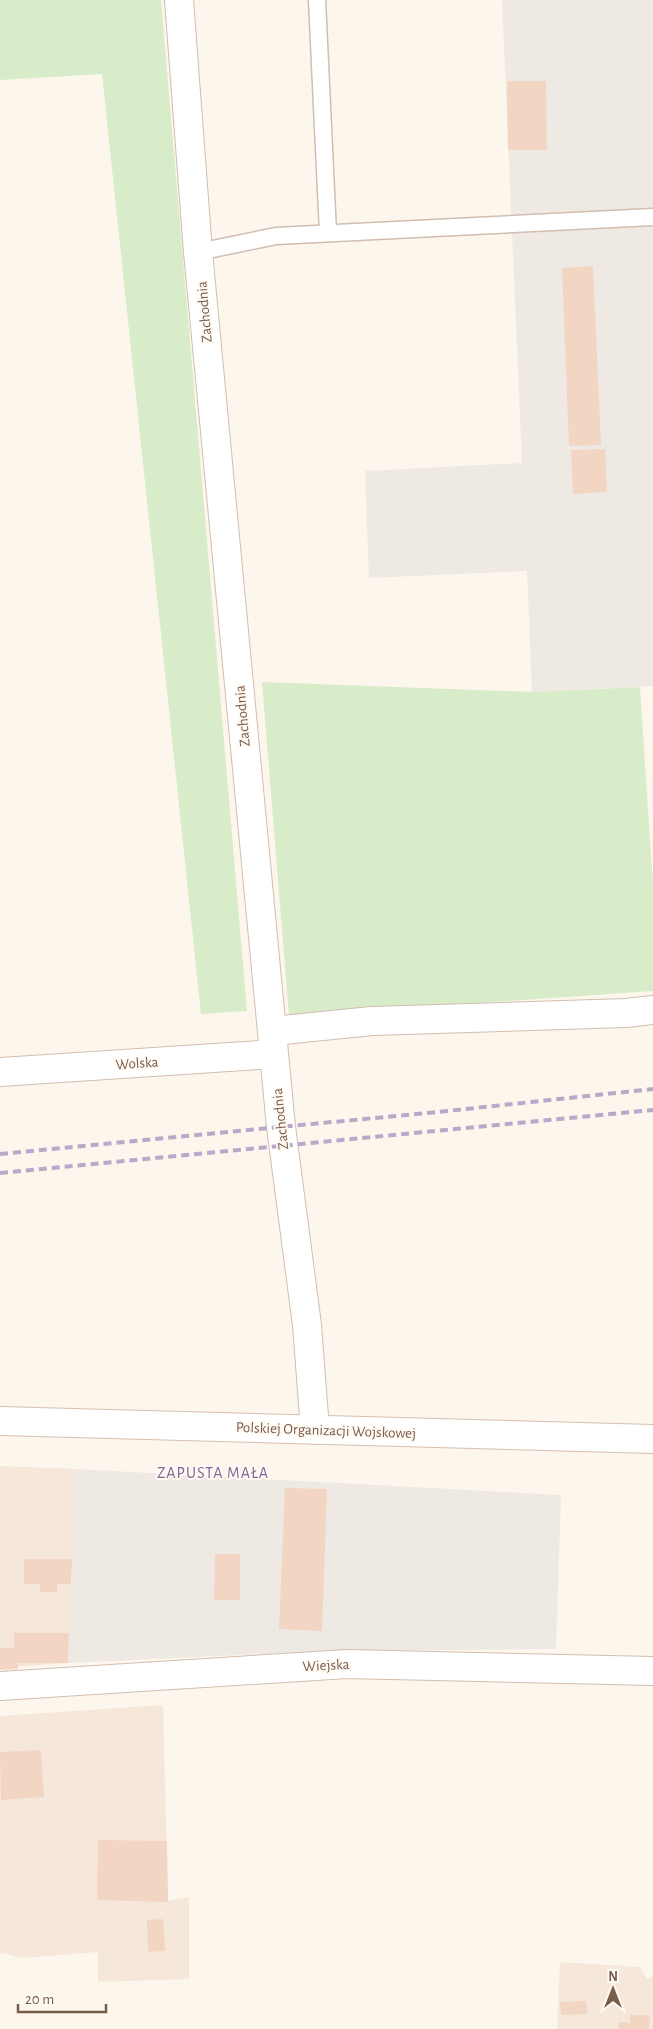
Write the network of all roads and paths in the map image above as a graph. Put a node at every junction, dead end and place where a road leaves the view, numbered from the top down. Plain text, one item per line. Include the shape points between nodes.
1 (178, 0) edge
2 (317, 0) edge
3 (653, 217) edge
4 (328, 233) junction
5 (198, 252) junction
6 (653, 1010) edge
7 (273, 1042) junction
8 (0, 1072) edge
9 (0, 1421) edge
10 (314, 1430) junction
11 (653, 1439) edge
12 (653, 1671) edge
13 (0, 1686) edge

1 - 5 street, Zachodnia
2 - 4 lane
3 - 4 lane
4 - 5 lane via 276,236
5 - 7 street, Zachodnia
6 - 7 street, Wolska via 372,1021
7 - 8 street, Wolska
7 - 10 street, Zachodnia via 307,1325
9 - 10 street, Polskiej Organizacji Wojskowej
10 - 11 street, Polskiej Organizacji Wojskowej
12 - 13 street, Wiejska via 347,1664

